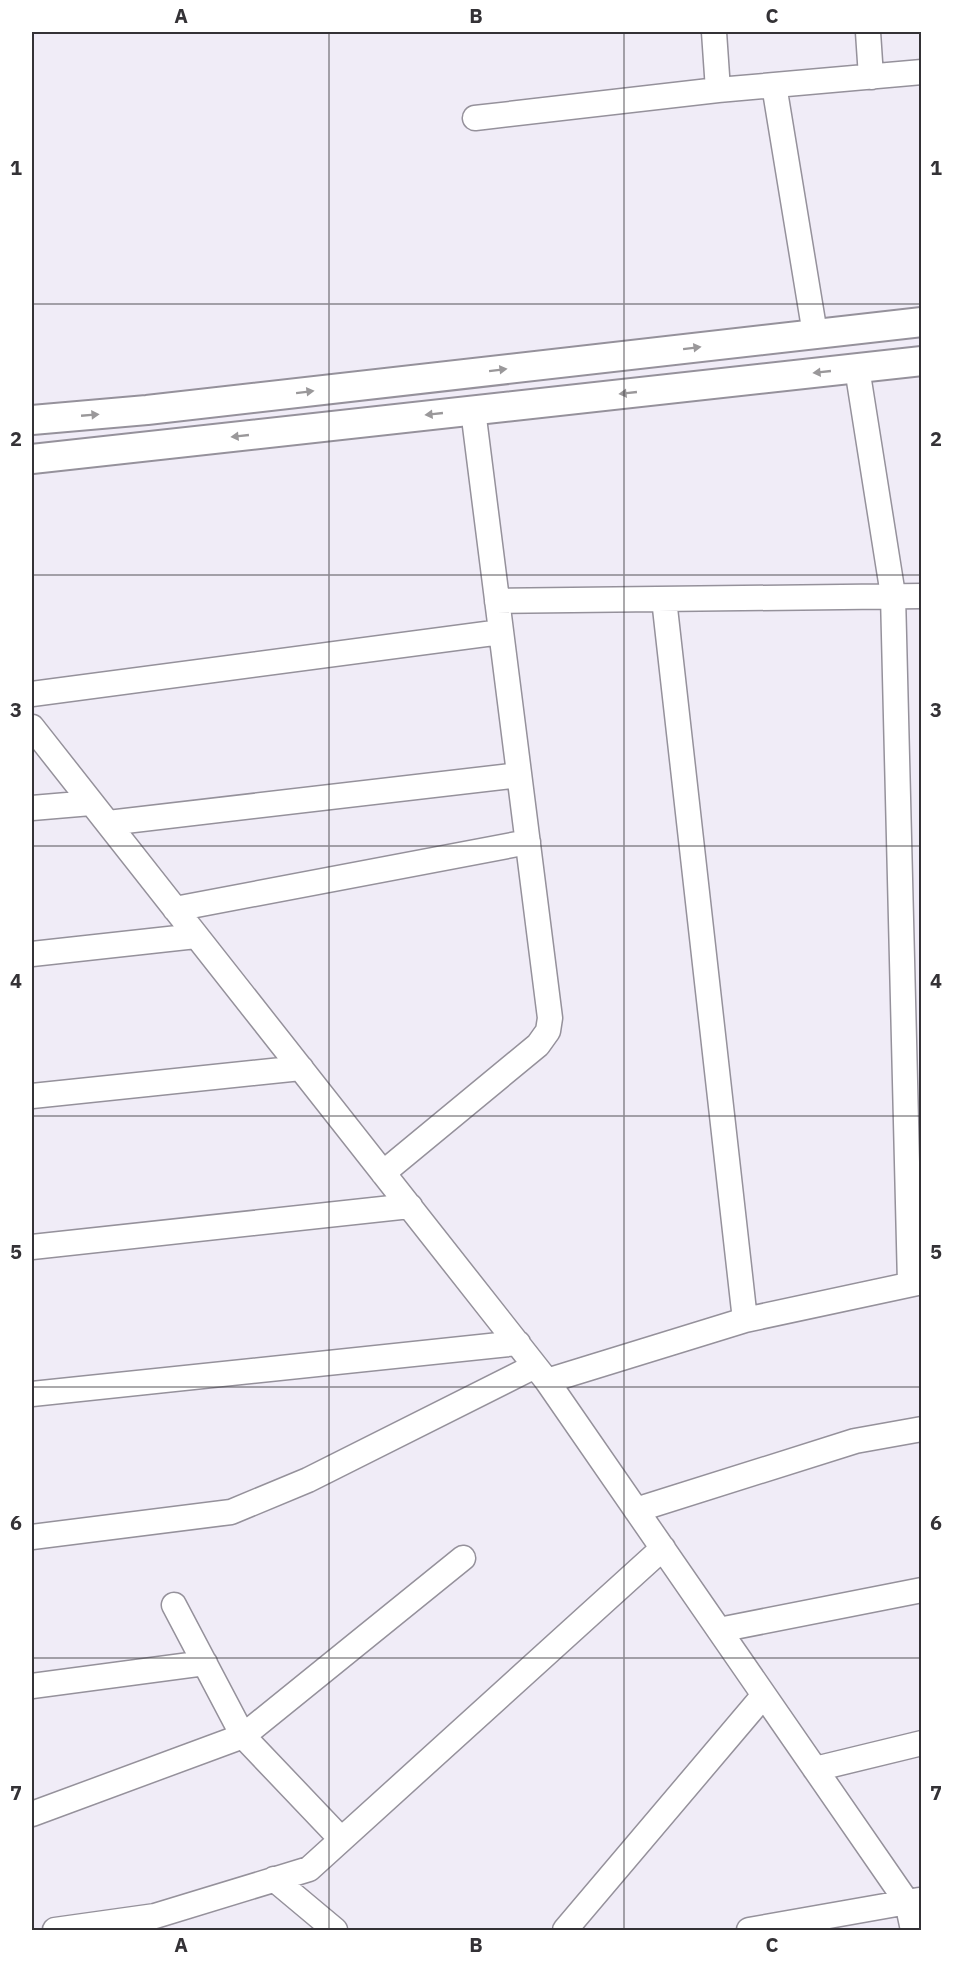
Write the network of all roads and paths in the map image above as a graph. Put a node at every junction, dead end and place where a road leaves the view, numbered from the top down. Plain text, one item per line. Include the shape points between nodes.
1 (714, 32) edge
2 (868, 32) edge
3 (921, 72) edge
4 (871, 77) junction
5 (774, 85) junction
6 (718, 90) junction
7 (475, 118) dead end
8 (921, 322) edge
9 (815, 334) junction
10 (650, 354) junction
11 (921, 361) edge
12 (856, 368) junction
13 (657, 390) junction
14 (473, 410) junction
15 (32, 420) edge
16 (32, 459) edge
17 (893, 595) junction
18 (921, 596) edge
19 (664, 599) junction
20 (497, 601) junction
21 (501, 632) junction
22 (32, 694) edge
23 (32, 727) edge
24 (519, 775) junction
25 (91, 802) junction
26 (32, 808) edge
27 (108, 823) junction
28 (528, 842) junction
29 (175, 909) junction
30 (196, 936) junction
31 (32, 954) edge
32 (301, 1068) junction
33 (32, 1096) edge
34 (383, 1173) junction
35 (410, 1206) junction
36 (32, 1247) edge
37 (916, 1283) edge
38 (745, 1320) junction
39 (518, 1343) junction
40 (541, 1373) junction
41 (32, 1394) edge
42 (921, 1429) edge
43 (636, 1510) junction
44 (32, 1537) edge
45 (663, 1548) junction
46 (463, 1558) dead end
47 (921, 1590) edge
48 (174, 1605) dead end
49 (719, 1630) junction
50 (205, 1663) junction
51 (32, 1686) edge
52 (764, 1695) junction
53 (243, 1736) junction
54 (921, 1743) edge
55 (815, 1769) junction
56 (32, 1814) edge
57 (341, 1839) junction
58 (274, 1879) junction
59 (914, 1901) edge
60 (55, 1930) edge
61 (335, 1930) edge
62 (565, 1930) edge
63 (756, 1930) edge
64 (913, 1930) edge

1 - 6 street
2 - 4 street
3 - 4 street
4 - 5 street
5 - 6 street
5 - 9 street
6 - 7 street
8 - 9 street
10 -> 9 street
10 - 13 street
15 -> 10 street
11 - 12 street
12 -> 13 street
12 - 17 street
13 -> 14 street
14 -> 16 street
14 - 20 street
17 - 18 street
17 - 19 street
17 - 37 street
19 - 20 street
19 - 38 street
20 - 21 street
21 - 22 street
21 - 24 street
23 - 25 street
24 - 27 street
24 - 28 street
25 - 26 street
25 - 27 street
27 - 29 street
28 - 29 street
28 - 34 street via 550,1018 548,1031 538,1045
29 - 30 street
30 - 31 street
30 - 32 street
32 - 33 street
32 - 34 street
34 - 35 street
35 - 36 street
35 - 39 street
37 - 38 street
38 - 40 street
39 - 40 street
39 - 41 street
40 - 43 street
40 - 44 street via 231,1512
42 - 43 street via 855,1441
43 - 45 street
45 - 49 street
45 - 57 street
46 - 53 street
47 - 49 street
48 - 50 street
49 - 52 street
50 - 51 street
50 - 53 street
52 - 55 street
52 - 62 street
53 - 56 street
53 - 57 street
54 - 55 street
55 - 59 street
57 - 58 street via 309,1869
58 - 60 street via 155,1916
58 - 61 street
59 - 63 street
59 - 64 street

